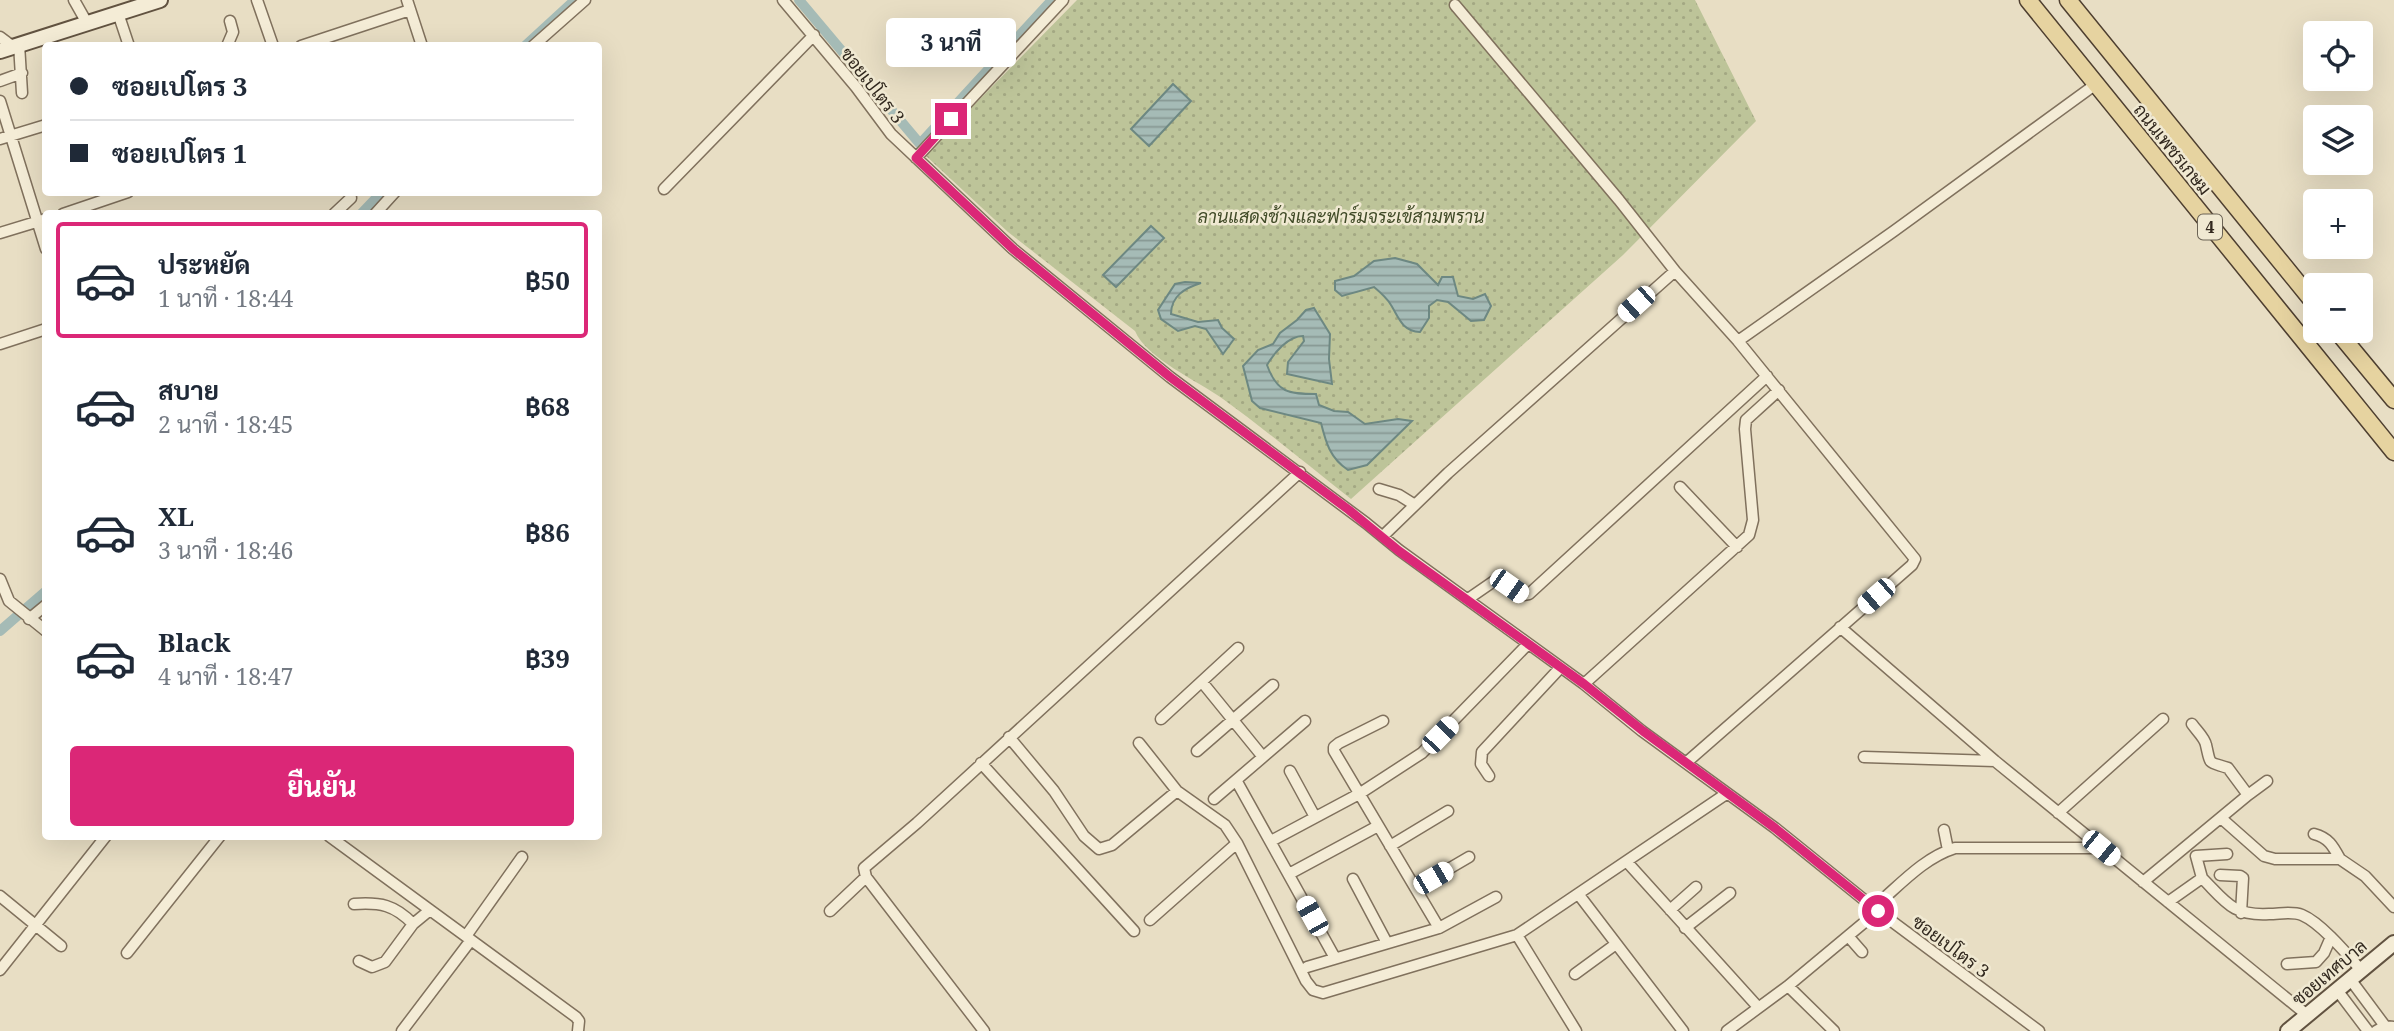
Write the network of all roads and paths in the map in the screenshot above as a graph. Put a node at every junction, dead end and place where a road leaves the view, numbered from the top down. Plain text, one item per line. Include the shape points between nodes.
1 (74, 0) edge
2 (160, 0) edge
3 (257, 0) edge
4 (585, 0) edge
5 (783, 0) edge
6 (1063, 0) edge
7 (2028, 0) edge
8 (2068, 0) edge
9 (135, 4) edge
10 (409, 5) edge
11 (1455, 5) dead end
12 (118, 13) junction
13 (230, 21) dead end
14 (87, 23) junction
15 (814, 35) junction
16 (0, 37) edge
17 (128, 42) edge
18 (229, 42) edge
19 (272, 42) edge
20 (312, 42) edge
21 (421, 42) edge
22 (538, 42) edge
23 (11, 47) edge
24 (22, 73) junction
25 (0, 81) edge
26 (2096, 84) junction
27 (22, 93) dead end
28 (0, 101) edge
29 (42, 126) edge
30 (11, 136) junction
31 (0, 139) edge
32 (916, 158) junction
33 (664, 189) dead end
34 (116, 196) edge
35 (391, 196) edge
36 (351, 198) dead end
37 (75, 210) edge
38 (338, 210) edge
39 (378, 210) edge
40 (41, 221) edge
41 (0, 233) edge
42 (1675, 271) junction
43 (2303, 289) edge
44 (42, 330) edge
45 (1738, 341) junction
46 (2347, 343) edge
47 (0, 344) edge
48 (1767, 376) junction
49 (1779, 390) junction
50 (2394, 400) edge
51 (2394, 452) edge
52 (1300, 472) junction
53 (1680, 487) dead end
54 (1379, 489) dead end
55 (1415, 505) junction
56 (1382, 536) junction
57 (1737, 547) junction
58 (0, 579) edge
59 (1468, 599) junction
60 (42, 608) edge
61 (27, 617) junction
62 (1840, 627) junction
63 (42, 628) edge
64 (1527, 645) junction
65 (1238, 648) dead end
66 (1560, 668) junction
67 (1202, 682) junction
68 (1584, 684) junction
69 (1273, 685) dead end
70 (1161, 719) dead end
71 (1232, 719) junction
72 (2164, 719) dead end
73 (1305, 720) dead end
74 (1383, 720) dead end
75 (2192, 724) dead end
76 (1009, 737) junction
77 (1139, 743) dead end
78 (1197, 751) dead end
79 (1263, 757) junction
80 (1864, 757) dead end
81 (1995, 761) junction
82 (1687, 762) junction
83 (981, 763) junction
84 (1290, 771) dead end
85 (1489, 776) dead end
86 (1236, 780) junction
87 (2267, 781) dead end
88 (1177, 791) junction
89 (1359, 794) junction
90 (1726, 794) junction
91 (2249, 795) junction
92 (1214, 799) dead end
93 (1448, 811) dead end
94 (2058, 813) junction
95 (1315, 817) junction
96 (2221, 817) junction
97 (1378, 826) junction
98 (1944, 830) dead end
99 (2314, 834) dead end
100 (103, 840) edge
101 (217, 840) edge
102 (334, 840) edge
103 (1271, 841) junction
104 (1237, 843) junction
105 (1390, 846) junction
106 (2101, 848) junction
107 (1948, 850) junction
108 (2227, 854) dead end
109 (522, 857) dead end
110 (1469, 857) dead end
111 (2340, 859) junction
112 (1628, 862) junction
113 (1289, 874) junction
114 (2220, 875) dead end
115 (866, 877) junction
116 (2202, 878) junction
117 (1353, 879) dead end
118 (2143, 882) junction
119 (1696, 887) dead end
120 (1416, 888) junction
121 (1730, 893) dead end
122 (1579, 895) junction
123 (0, 896) edge
124 (1496, 897) dead end
125 (2168, 902) junction
126 (354, 904) dead end
127 (2394, 907) edge
128 (1876, 909) junction
129 (1670, 910) junction
130 (430, 911) junction
131 (830, 911) dead end
132 (2241, 913) junction
133 (1150, 920) dead end
134 (413, 924) junction
135 (35, 925) junction
136 (1439, 928) junction
137 (1685, 928) junction
138 (1135, 931) dead end
139 (1517, 936) junction
140 (1848, 936) junction
141 (2330, 937) junction
142 (469, 938) junction
143 (1387, 943) junction
144 (2394, 943) edge
145 (1616, 944) junction
146 (61, 946) dead end
147 (1862, 952) dead end
148 (127, 953) dead end
149 (1335, 958) junction
150 (359, 961) dead end
151 (2287, 964) dead end
152 (1307, 967) dead end
153 (0, 970) edge
154 (1575, 974) dead end
155 (2355, 975) junction
156 (1788, 986) junction
157 (2337, 990) junction
158 (1758, 1007) junction
159 (2307, 1015) junction
160 (1740, 1028) edge
161 (2385, 1028) edge
162 (402, 1031) edge
163 (578, 1031) edge
164 (984, 1031) edge
165 (1576, 1031) edge
166 (1684, 1031) edge
167 (1727, 1031) edge
168 (1834, 1031) edge
169 (2039, 1031) edge
170 (2288, 1031) edge
171 (2368, 1031) edge

1 - 14 street
2 - 9 street
3 - 19 street
4 - 22 street
5 - 15 street, ซอยเปโตร 3
6 - 32 street
7 - 26 main road, ถนนเพชรเกษม / 4
8 - 43 main road, ถนนเพชรเกษม / 4
9 - 12 street
10 - 20 street
10 - 21 street
11 - 42 street
12 - 14 street
12 - 17 street
13 - 18 street via 233,32
14 - 23 street
15 - 32 street, ซอยเปโตร 3 via 882,123
15 - 33 street
16 - 23 street
23 - 24 street
24 - 25 street
24 - 27 street
26 - 45 street
26 - 51 main road, ถนนเพชรเกษม / 4
28 - 30 street
29 - 30 street
30 - 31 street
30 - 40 street
32 - 52 street, ซอยเปโตร 3 via 1013,249 1170,377
34 - 37 street
35 - 39 street
36 - 38 street
40 - 41 street
42 - 45 street
42 - 55 street
44 - 47 street
45 - 48 street
46 - 50 main road
48 - 49 street
48 - 59 street via 1529,594 1522,595 1497,579
49 - 57 street via 1746,420 1753,520 1749,536
49 - 62 street via 1915,559
52 - 56 street, ซอยเปโตร 3
52 - 76 street
53 - 57 street
54 - 55 street
55 - 56 street
56 - 59 street, ซอยเปโตร 3
57 - 68 street
58 - 61 street via 9,601
59 - 64 street, ซอยเปโตร 3
60 - 61 street
61 - 63 street
62 - 81 street
62 - 82 street
64 - 66 street, ซอยเปโตร 3
64 - 89 street via 1422,752
65 - 67 street
66 - 68 street, ซอยเปโตร 3
66 - 85 street via 1482,752 1481,764
67 - 70 street
67 - 71 street
68 - 82 street, ซอยเปโตร 3
69 - 71 street
71 - 78 street
71 - 79 street
72 - 94 street
73 - 79 street
74 - 89 street via 1335,747
75 - 91 street via 2205,742 2209,761 2228,768
76 - 83 street
76 - 88 street via 1089,843 1099,849 1112,845
77 - 88 street
79 - 86 street
80 - 81 street
81 - 94 street
82 - 90 street, ซอยเปโตร 3
83 - 115 street via 864,868
83 - 138 street
84 - 95 street
86 - 92 street
86 - 103 street
87 - 91 street
88 - 104 street via 1225,825
89 - 95 street
89 - 97 street
90 - 112 street
90 - 128 street, ซอยเปโตร 3
91 - 96 street
93 - 105 street
94 - 106 street
95 - 103 street
96 - 111 street via 2264,856
96 - 118 street
97 - 105 street
97 - 113 street
98 - 107 street
99 - 111 street via 2330,842
100 - 135 street
101 - 148 street
102 - 130 street
103 - 113 street
104 - 133 street
104 - 139 street via 1312,990 1323,993
105 - 120 street
106 - 107 street
106 - 118 street
107 - 128 street via 1926,862
108 - 116 street via 2196,856
109 - 142 street
110 - 120 street
111 - 127 street via 2365,876
112 - 122 street
112 - 129 street
113 - 149 street
114 - 132 street via 2243,878
115 - 131 street
115 - 164 street
116 - 125 street
116 - 132 street
117 - 143 street
118 - 125 street
119 - 129 street
120 - 136 street
121 - 137 street
122 - 139 street
122 - 145 street
123 - 135 street
124 - 136 street
125 - 159 street
126 - 134 street via 381,903
128 - 140 street
128 - 169 street, ซอยเปโตร 3
129 - 137 street
130 - 134 street
130 - 142 street
132 - 141 street via 2301,915
134 - 150 street via 382,965 372,967
135 - 146 street
135 - 153 street
136 - 143 street
137 - 158 street
139 - 165 street
140 - 147 street
140 - 156 street
141 - 151 street via 2316,962
141 - 155 street
142 - 162 street
142 - 163 street via 576,1017
143 - 149 street
144 - 155 street, ซอยเทศบาล
145 - 154 street
145 - 166 street
149 - 152 street
155 - 157 street, ซอยเทศบาล
155 - 161 street
156 - 158 street
156 - 168 street
157 - 159 street, ซอยเทศบาล
157 - 171 street
158 - 160 street
159 - 170 street, ซอยเทศบาล
160 - 167 street

